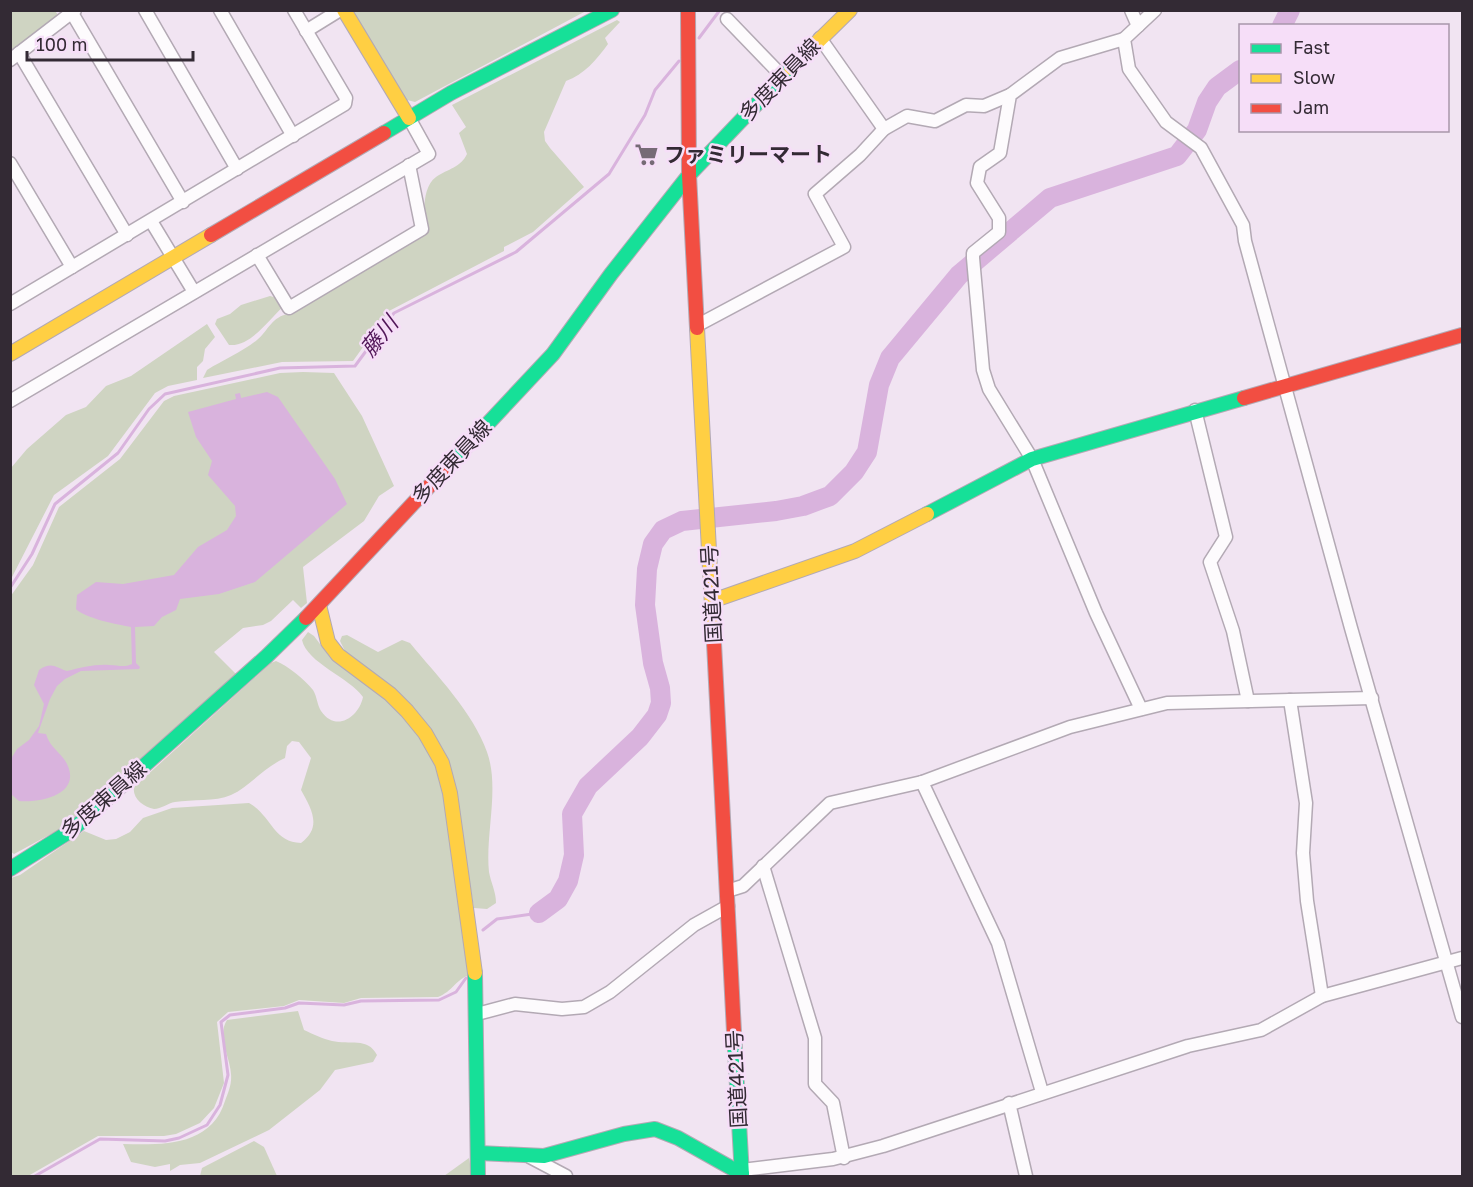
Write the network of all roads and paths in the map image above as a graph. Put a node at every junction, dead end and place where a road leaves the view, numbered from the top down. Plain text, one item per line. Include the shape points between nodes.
1 (145, 10) edge
2 (220, 10) edge
3 (294, 10) edge
4 (342, 10) edge
5 (612, 10) edge
6 (688, 10) edge
7 (850, 10) edge
8 (1131, 10) edge
9 (1155, 10) edge
10 (73, 12) edge
11 (727, 19) dead end
12 (1138, 26) junction
13 (306, 31) junction
14 (820, 38) junction
15 (1124, 39) junction
16 (15, 57) edge
17 (782, 76) junction
18 (1010, 94) junction
19 (409, 118) junction
20 (884, 129) junction
21 (293, 136) junction
22 (10, 163) edge
23 (409, 165) junction
24 (237, 169) junction
25 (689, 175) junction
26 (183, 202) junction
27 (151, 221) junction
28 (128, 235) junction
29 (257, 255) junction
30 (172, 258) junction
31 (72, 267) junction
32 (194, 292) junction
33 (13, 298) edge
34 (698, 325) junction
35 (1462, 335) edge
36 (10, 354) edge
37 (1285, 386) junction
38 (10, 401) edge
39 (1195, 410) junction
40 (1032, 459) junction
41 (712, 601) junction
42 (319, 605) junction
43 (1372, 698) junction
44 (1290, 700) junction
45 (1248, 701) junction
46 (1141, 710) junction
47 (922, 782) junction
48 (763, 866) junction
49 (10, 869) edge
50 (728, 899) junction
51 (1462, 958) edge
52 (1447, 962) junction
53 (1322, 996) junction
54 (477, 1014) junction
55 (1462, 1017) edge
56 (1042, 1092) junction
57 (1010, 1103) junction
58 (479, 1153) junction
59 (530, 1156) junction
60 (844, 1158) junction
61 (742, 1173) edge
62 (478, 1176) edge
63 (566, 1176) edge
64 (1026, 1176) edge

1 - 24 street
2 - 21 street
3 - 13 street
4 - 13 street
4 - 19 main road
5 - 19 main road
6 - 25 main road, 国道421号
7 - 14 main road, 多度東員線
8 - 12 street
9 - 12 street
10 - 16 street
10 - 26 street
11 - 17 street
12 - 15 street
13 - 21 street via 346,101
14 - 17 main road, 多度東員線
14 - 20 street
15 - 18 street via 1060,58
15 - 37 street via 1129,69 1166,122 1206,154 1243,225
16 - 28 street
17 - 25 main road, 多度東員線
18 - 20 street via 984,106 966,105 929,122 907,116
18 - 40 street via 1000,153 980,167 977,183 999,218 999,232 973,253 973,258 983,370 989,389
19 - 23 street via 430,152
19 - 30 main road
20 - 34 street via 815,194 844,247
21 - 24 street
22 - 31 street
23 - 29 street
23 - 29 street via 422,230 289,309
24 - 26 street
25 - 34 main road, 国道421号
25 - 42 main road, 多度東員線 via 553,354
26 - 27 street
27 - 28 street
27 - 30 street
28 - 31 street
29 - 32 street
30 - 32 street
30 - 36 main road
31 - 33 street
32 - 38 street
34 - 41 main road, 国道421号
35 - 37 main road
37 - 39 main road
37 - 43 street
39 - 40 main road
39 - 45 street via 1226,537 1210,562 1233,631
40 - 41 main road via 855,551
40 - 46 street
41 - 50 main road, 国道421号
42 - 49 main road, 多度東員線 via 72,830
42 - 54 main road via 328,642 338,655 407,711 442,763 450,793 475,964
43 - 44 street
43 - 52 street
44 - 45 street
44 - 53 street via 1306,803 1303,842 1307,901
45 - 46 street via 1167,703
46 - 47 street via 1070,727
47 - 48 street via 830,802
47 - 56 street via 998,943
48 - 50 street
48 - 60 street via 815,1038 815,1084 833,1103
50 - 54 street via 610,992 585,1007 515,1005
50 - 61 main road, 国道421号
51 - 52 street
52 - 53 street
52 - 55 street
53 - 56 street via 1261,1030 1188,1046
54 - 58 main road
56 - 57 street
57 - 60 street
57 - 64 street
58 - 59 main road
58 - 62 main road
59 - 61 main road via 655,1129
59 - 63 street
60 - 61 street

